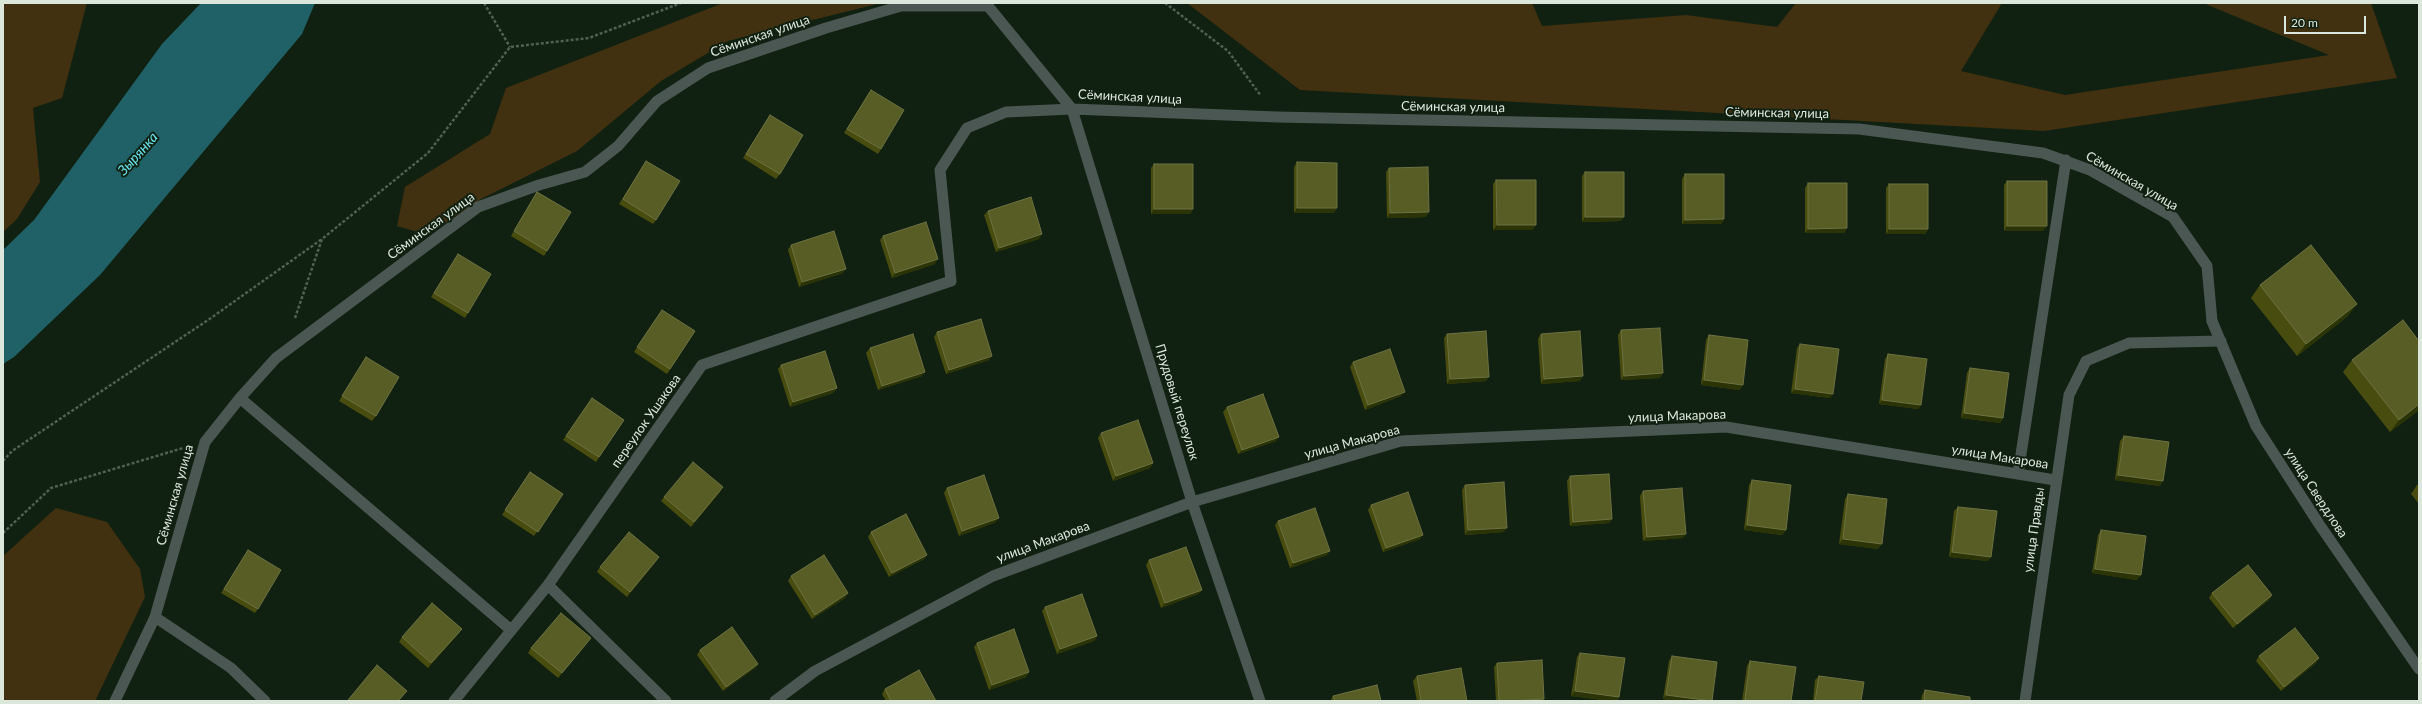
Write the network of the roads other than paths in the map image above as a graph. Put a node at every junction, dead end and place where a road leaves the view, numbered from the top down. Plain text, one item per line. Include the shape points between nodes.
1 (1072, 109) junction
2 (2066, 160) junction
3 (2212, 321) joint
4 (2221, 341) junction
5 (240, 398) junction
6 (2018, 474) junction
7 (2055, 480) junction
8 (1192, 502) junction
9 (548, 585) junction
10 (155, 617) junction
11 (511, 630) junction
12 (2419, 669) edge
13 (115, 701) edge
14 (265, 701) edge
15 (454, 701) edge
16 (666, 701) edge
17 (775, 701) edge
18 (1260, 701) edge
19 (2025, 701) edge

1 - 2 street, Сёминская улица via 1277,117 1859,129 2043,153
1 - 5 street, Сёминская улица via 988,6 901,6 708,68 657,101 618,146 585,172 478,207 283,353
1 - 8 street, Прудовый переулок
1 - 9 street, переулок Ушакова via 1006,112 967,128 940,170 951,281 702,366
2 - 3 street, Сёминская улица via 2090,170 2173,217 2207,266
2 - 6 street
3 - 4 street, улица Свердлова
4 - 7 street, улица Правды via 2129,343 2086,361 2069,395
4 - 12 street, улица Свердлова via 2256,426 2319,524
5 - 10 street, Сёминская улица via 205,442
5 - 11 street
6 - 7 street, улица Макарова
6 - 8 street, улица Макарова via 1726,427 1402,441
7 - 19 street, улица Правды
8 - 17 street, улица Макарова via 993,576 815,671
8 - 18 street, Прудовый переулок
9 - 11 street, переулок Ушакова
9 - 16 street
10 - 13 street, Сёминская улица
10 - 14 street via 231,668
11 - 15 street, переулок Ушакова

